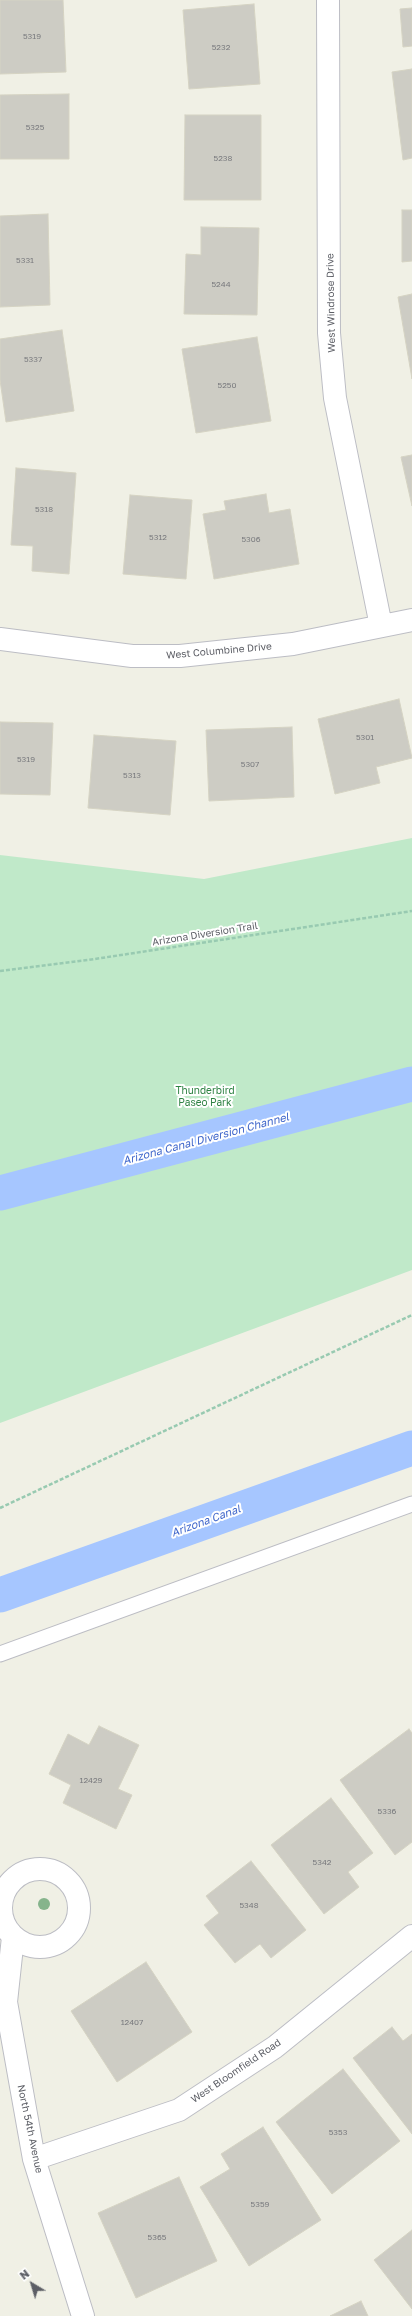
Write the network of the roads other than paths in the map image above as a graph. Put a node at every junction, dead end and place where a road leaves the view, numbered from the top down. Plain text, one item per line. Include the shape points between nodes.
1 (328, 0) edge
2 (412, 620) edge
3 (381, 626) junction
4 (0, 639) edge
5 (412, 1504) edge
6 (0, 1654) edge
7 (412, 1936) edge
8 (13, 1937) dead end
9 (34, 2159) junction
10 (83, 2316) edge

1 - 3 street, West Windrose Drive via 332,369 335,398
2 - 3 street, West Columbine Drive
3 - 4 street, West Columbine Drive via 293,644 180,656 132,656
5 - 6 lane
7 - 9 street, West Bloomfield Road via 275,2047 179,2110
8 - 9 street, North 54th Avenue via 6,2002
9 - 10 street, North 54th Avenue

